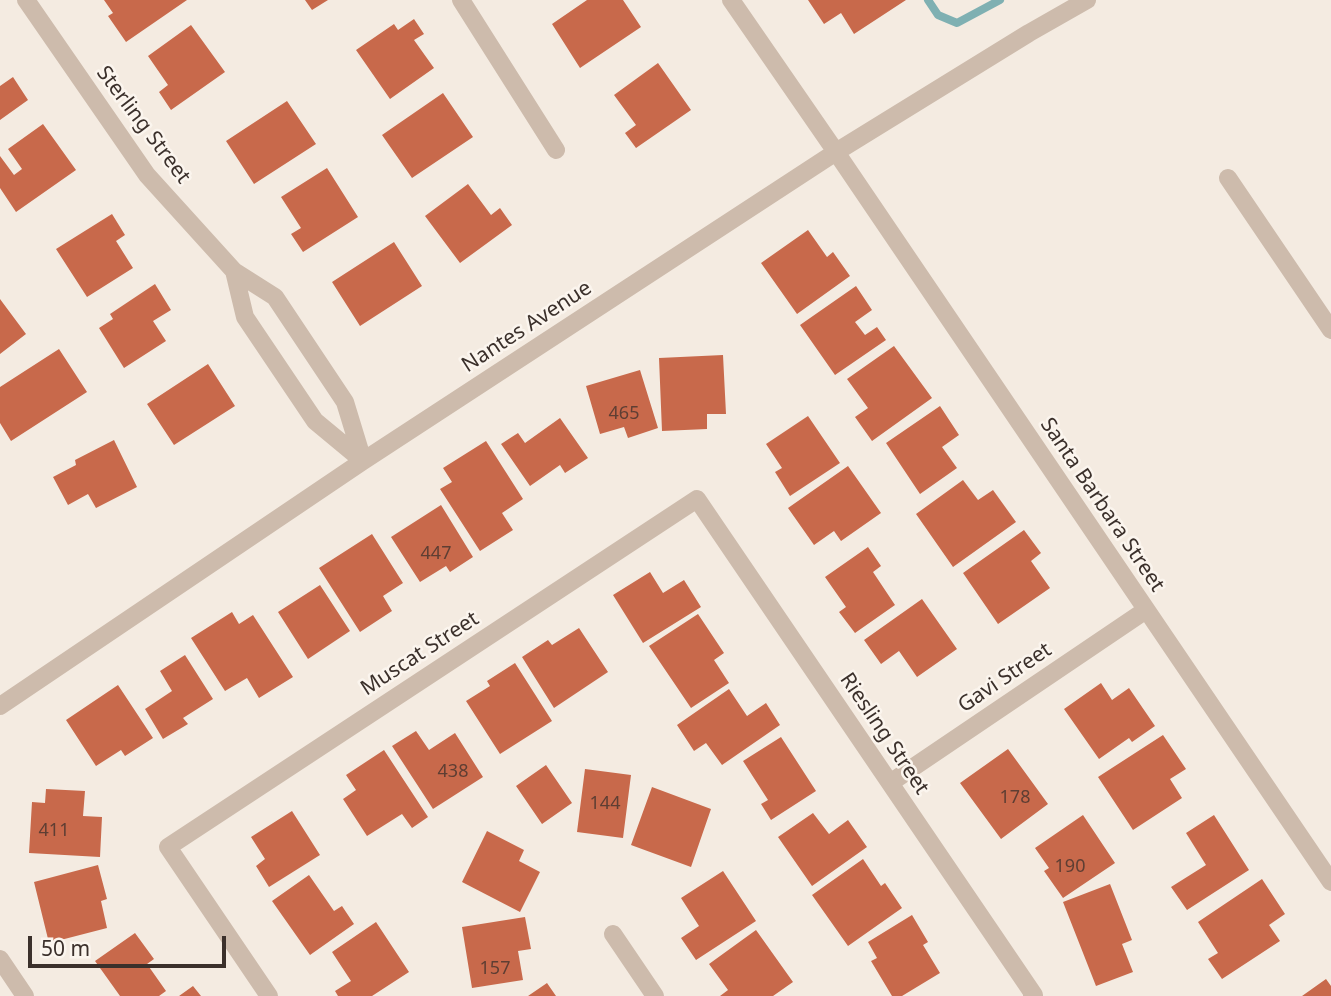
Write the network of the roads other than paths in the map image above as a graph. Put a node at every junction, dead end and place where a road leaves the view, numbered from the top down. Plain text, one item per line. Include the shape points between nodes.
1 (26, 0) edge
2 (461, 0) edge
3 (731, 0) edge
4 (1087, 0) edge
5 (556, 150) dead end
6 (836, 152) junction
7 (1228, 178) dead end
8 (234, 271) junction
9 (1331, 330) edge
10 (363, 461) junction
11 (697, 499) joint
12 (1146, 610) junction
13 (0, 706) edge
14 (890, 783) junction
15 (1331, 882) edge
16 (613, 934) dead end
17 (0, 959) edge
18 (1033, 995) edge
19 (25, 996) edge
20 (269, 996) edge
21 (655, 996) edge

1 - 8 street, Sterling Street via 147,175
2 - 5 street
3 - 6 street, Santa Barbara Street
4 - 6 street, Nantes Avenue
6 - 10 street, Nantes Avenue
6 - 12 street, Santa Barbara Street
7 - 9 street
8 - 10 street, Sterling Street via 245,317 315,421
8 - 10 street, Sterling Street via 275,297 345,402
10 - 13 street, Nantes Avenue
11 - 14 street, Riesling Street
11 - 20 street, Muscat Street via 167,847
12 - 14 street, Gavi Street
12 - 15 street, Santa Barbara Street
14 - 18 street, Riesling Street
16 - 21 street
17 - 19 street

